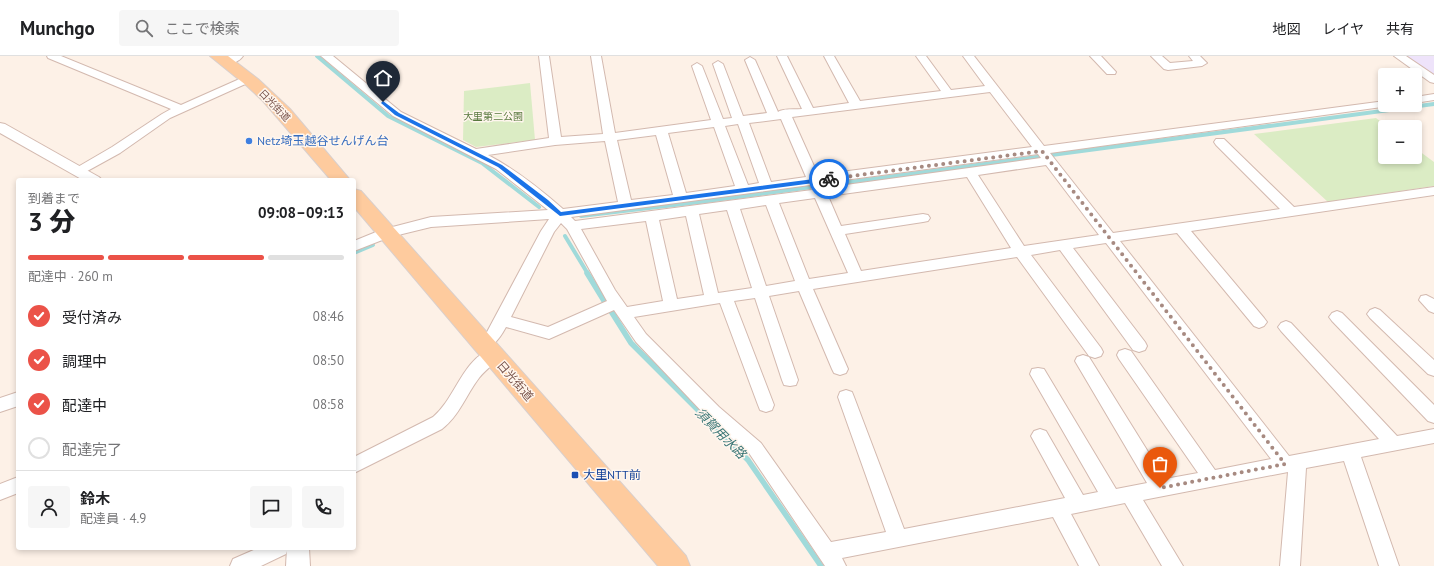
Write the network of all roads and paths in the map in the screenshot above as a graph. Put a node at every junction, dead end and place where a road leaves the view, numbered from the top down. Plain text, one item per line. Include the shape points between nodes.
1 (52, 56) edge
2 (326, 56) edge
3 (544, 56) edge
4 (596, 56) edge
5 (782, 56) edge
6 (829, 56) edge
7 (921, 56) edge
8 (968, 56) edge
9 (1095, 56) edge
10 (1156, 56) edge
11 (1194, 56) edge
12 (1399, 56) edge
13 (227, 58) edge
14 (750, 60) dead end
15 (718, 64) dead end
16 (697, 66) dead end
17 (1111, 72) dead end
18 (248, 78) junction
19 (1434, 80) edge
20 (992, 88) junction
21 (948, 93) junction
22 (1434, 97) edge
23 (1422, 99) edge
24 (856, 104) junction
25 (1378, 105) edge
26 (180, 109) junction
27 (808, 110) junction
28 (779, 114) junction
29 (740, 119) junction
30 (718, 122) junction
31 (0, 127) edge
32 (661, 130) junction
33 (610, 137) junction
34 (555, 141) junction
35 (1220, 142) dead end
36 (476, 153) junction
37 (1045, 156) junction
38 (80, 171) junction
39 (970, 172) junction
40 (91, 178) edge
41 (339, 178) edge
42 (816, 187) junction
43 (743, 190) junction
44 (769, 193) junction
45 (1432, 194) edge
46 (356, 197) edge
47 (681, 199) junction
48 (625, 204) junction
49 (732, 205) junction
50 (692, 211) junction
51 (1291, 212) junction
52 (560, 214) junction
53 (652, 216) junction
54 (923, 218) dead end
55 (572, 226) junction
56 (1181, 228) junction
57 (836, 231) junction
58 (386, 233) junction
59 (1108, 238) junction
60 (356, 245) edge
61 (1063, 245) junction
62 (1021, 252) junction
63 (857, 277) junction
64 (804, 285) junction
65 (760, 292) junction
66 (719, 298) junction
67 (671, 305) junction
68 (619, 308) junction
69 (1375, 314) dead end
70 (1337, 317) dead end
71 (502, 320) junction
72 (1259, 322) dead end
73 (1286, 327) dead end
74 (1139, 346) dead end
75 (487, 349) junction
76 (1125, 355) dead end
77 (840, 369) dead end
78 (1434, 370) edge
79 (1038, 374) dead end
80 (790, 380) dead end
81 (846, 397) dead end
82 (16, 400) edge
83 (0, 405) edge
84 (766, 405) dead end
85 (1434, 416) edge
86 (1040, 436) dead end
87 (1433, 440) edge
88 (1393, 443) junction
89 (1350, 452) junction
90 (1292, 463) junction
91 (356, 464) edge
92 (1211, 478) junction
93 (16, 486) edge
94 (1160, 488) junction
95 (0, 492) edge
96 (1120, 496) junction
97 (1078, 504) junction
98 (1058, 508) junction
99 (898, 538) junction
100 (275, 550) edge
101 (298, 550) edge
102 (832, 559) edge
103 (240, 566) edge
104 (298, 566) edge
105 (676, 566) edge
106 (1089, 566) edge
107 (1173, 566) edge
108 (1290, 566) edge
109 (1388, 566) edge

1 - 26 street
2 - 36 street via 397,114
3 - 34 street
4 - 33 street
5 - 27 street
6 - 24 street
7 - 21 street
8 - 20 street
9 - 17 street
10 - 11 street via 1168,67 1202,63
12 - 19 street
13 - 18 main road, 日光街道
14 - 28 street
15 - 29 street
16 - 30 street
18 - 26 street
18 - 41 main road, 日光街道 via 281,110
20 - 21 street
20 - 37 street
21 - 24 street
22 - 23 street
24 - 27 street
25 - 37 street
26 - 38 street
27 - 28 street
28 - 29 street
28 - 42 street
29 - 30 street
29 - 44 street
30 - 32 street
30 - 43 street
31 - 38 street
32 - 33 street
32 - 47 street
33 - 34 street
33 - 48 street
34 - 36 street
35 - 51 street
36 - 52 street via 500,166
37 - 39 street
37 - 42 street
37 - 59 street
38 - 40 street
39 - 42 street
39 - 62 street
42 - 44 street
42 - 57 street
43 - 44 street
43 - 47 street
44 - 49 street
44 - 64 street
45 - 51 street
46 - 58 main road, 日光街道
47 - 48 street
48 - 52 street
49 - 50 street
49 - 65 street
50 - 53 street
50 - 66 street
51 - 56 street
52 - 55 street
52 - 58 street via 431,222
52 - 71 street via 548,231
53 - 55 street
53 - 67 street
54 - 57 street
55 - 68 street
56 - 59 street
56 - 72 street
57 - 63 street
58 - 60 street
58 - 75 main road, 日光街道
59 - 61 street
59 - 90 street
61 - 62 street
61 - 74 street
62 - 63 street
62 - 94 street via 1089,357
63 - 64 street
64 - 65 street
64 - 77 street
65 - 66 street
65 - 80 street
66 - 67 street
66 - 84 street
67 - 68 street
68 - 71 street via 549,333
68 - 102 street via 641,338 714,412 755,448
69 - 78 street
70 - 85 street
71 - 75 street
73 - 88 street
75 - 91 street via 482,362 447,414 436,424
75 - 105 main road, 日光街道
76 - 92 street
79 - 96 street
81 - 99 street
82 - 83 street
86 - 97 street
87 - 88 street
88 - 89 street
89 - 90 street
89 - 109 street
90 - 92 street
90 - 108 street
92 - 94 street
93 - 95 street
94 - 96 street
96 - 97 street
96 - 107 street
97 - 98 street
98 - 99 street
98 - 106 street
99 - 102 street
100 - 103 street
101 - 104 street

